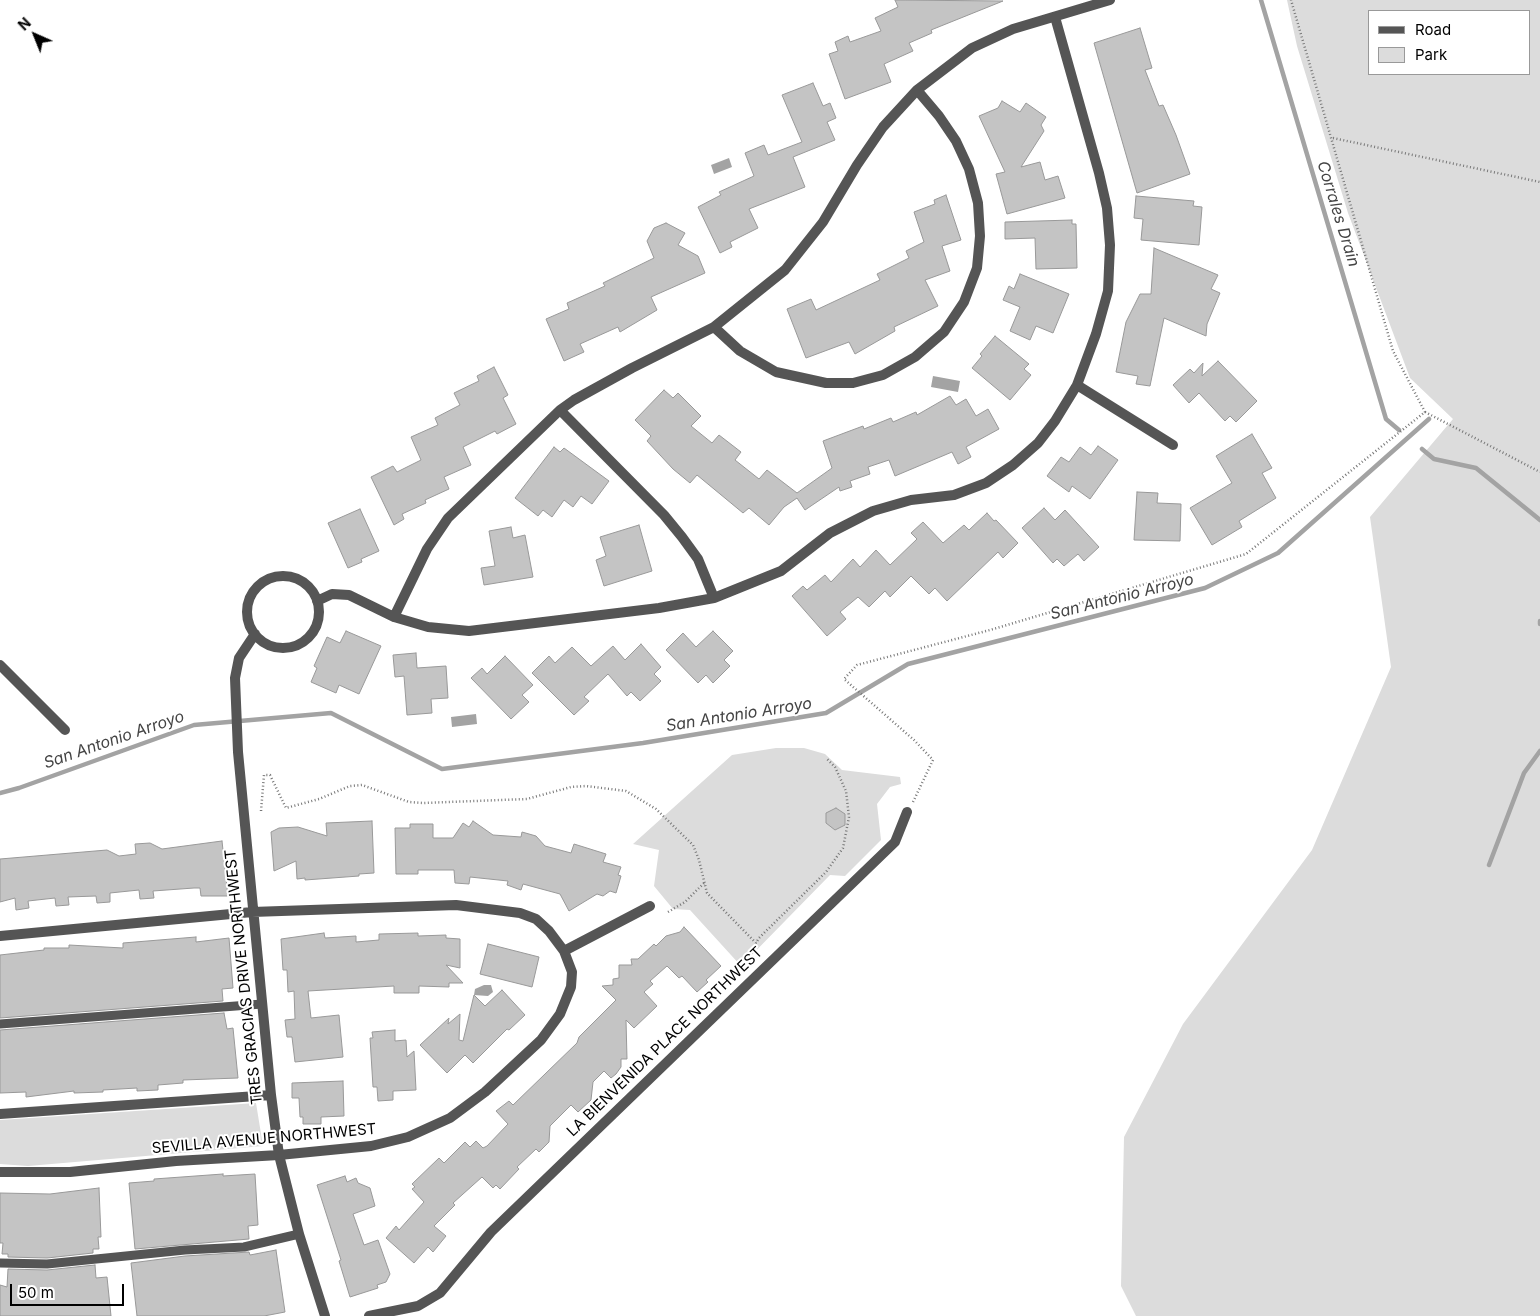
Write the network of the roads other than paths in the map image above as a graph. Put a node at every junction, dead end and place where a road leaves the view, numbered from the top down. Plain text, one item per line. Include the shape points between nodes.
1 (1110, 0) edge
2 (1055, 17) junction
3 (918, 90) junction
4 (714, 327) junction
5 (1077, 385) junction
6 (560, 410) junction
7 (1172, 445) dead end
8 (714, 598) junction
9 (317, 601) junction
10 (394, 617) junction
11 (255, 634) junction
12 (0, 665) edge
13 (65, 730) dead end
14 (907, 812) road end
15 (650, 906) dead end
16 (252, 912) junction
17 (0, 936) edge
18 (564, 951) junction
19 (262, 1004) junction
20 (0, 1024) edge
21 (271, 1095) junction
22 (0, 1114) edge
23 (279, 1155) junction
24 (0, 1172) edge
25 (299, 1234) junction
26 (0, 1263) edge
27 (325, 1316) edge
28 (369, 1316) edge

1 - 2 street
2 - 3 street via 1013,29 972,48
2 - 5 street via 1099,173 1107,208 1110,245 1108,291
3 - 4 street via 884,128 857,165 823,222 785,270
3 - 4 street via 956,141 978,204 977,268 964,302 944,332 915,358 883,375 853,383 826,383 776,372 740,351
4 - 6 street via 632,368
5 - 7 street
5 - 8 street via 1038,443 986,483 954,495 911,500 873,512 830,533 781,570
6 - 8 street via 664,515 698,559
6 - 10 street via 448,518 427,549
8 - 10 street via 660,608 469,631 428,627
9 - 10 street via 332,594 349,595
9 - 11 street via 317,625 309,637 298,644 275,647
9 - 11 street via 302,581 282,576 270,579 250,598 247,611
11 - 16 street, TRES GRACIAS DRIVE NORTHWEST via 239,658 236,678 238,752
12 - 13 street
14 - 28 street, LA BIENVENIDA PLACE NORTHWEST via 895,842 490,1232 440,1293 418,1306
15 - 18 street
16 - 17 street, SEVILLA AVENUE NORTHWEST
16 - 18 street, SEVILLA AVENUE NORTHWEST via 456,905 492,908 536,919
16 - 19 street, TRES GRACIAS DRIVE NORTHWEST
18 - 23 street, SEVILLA AVENUE NORTHWEST via 572,972 571,987 560,1014 541,1040 485,1092 450,1118 408,1137 370,1146
19 - 20 lane
19 - 21 street, TRES GRACIAS DRIVE NORTHWEST
21 - 22 street
21 - 23 street, TRES GRACIAS DRIVE NORTHWEST
23 - 24 street, SEVILLA AVENUE NORTHWEST via 70,1172
23 - 25 street, TRES GRACIAS DRIVE NORTHWEST
25 - 26 lane via 244,1247 47,1264
25 - 27 street, TRES GRACIAS DRIVE NORTHWEST

